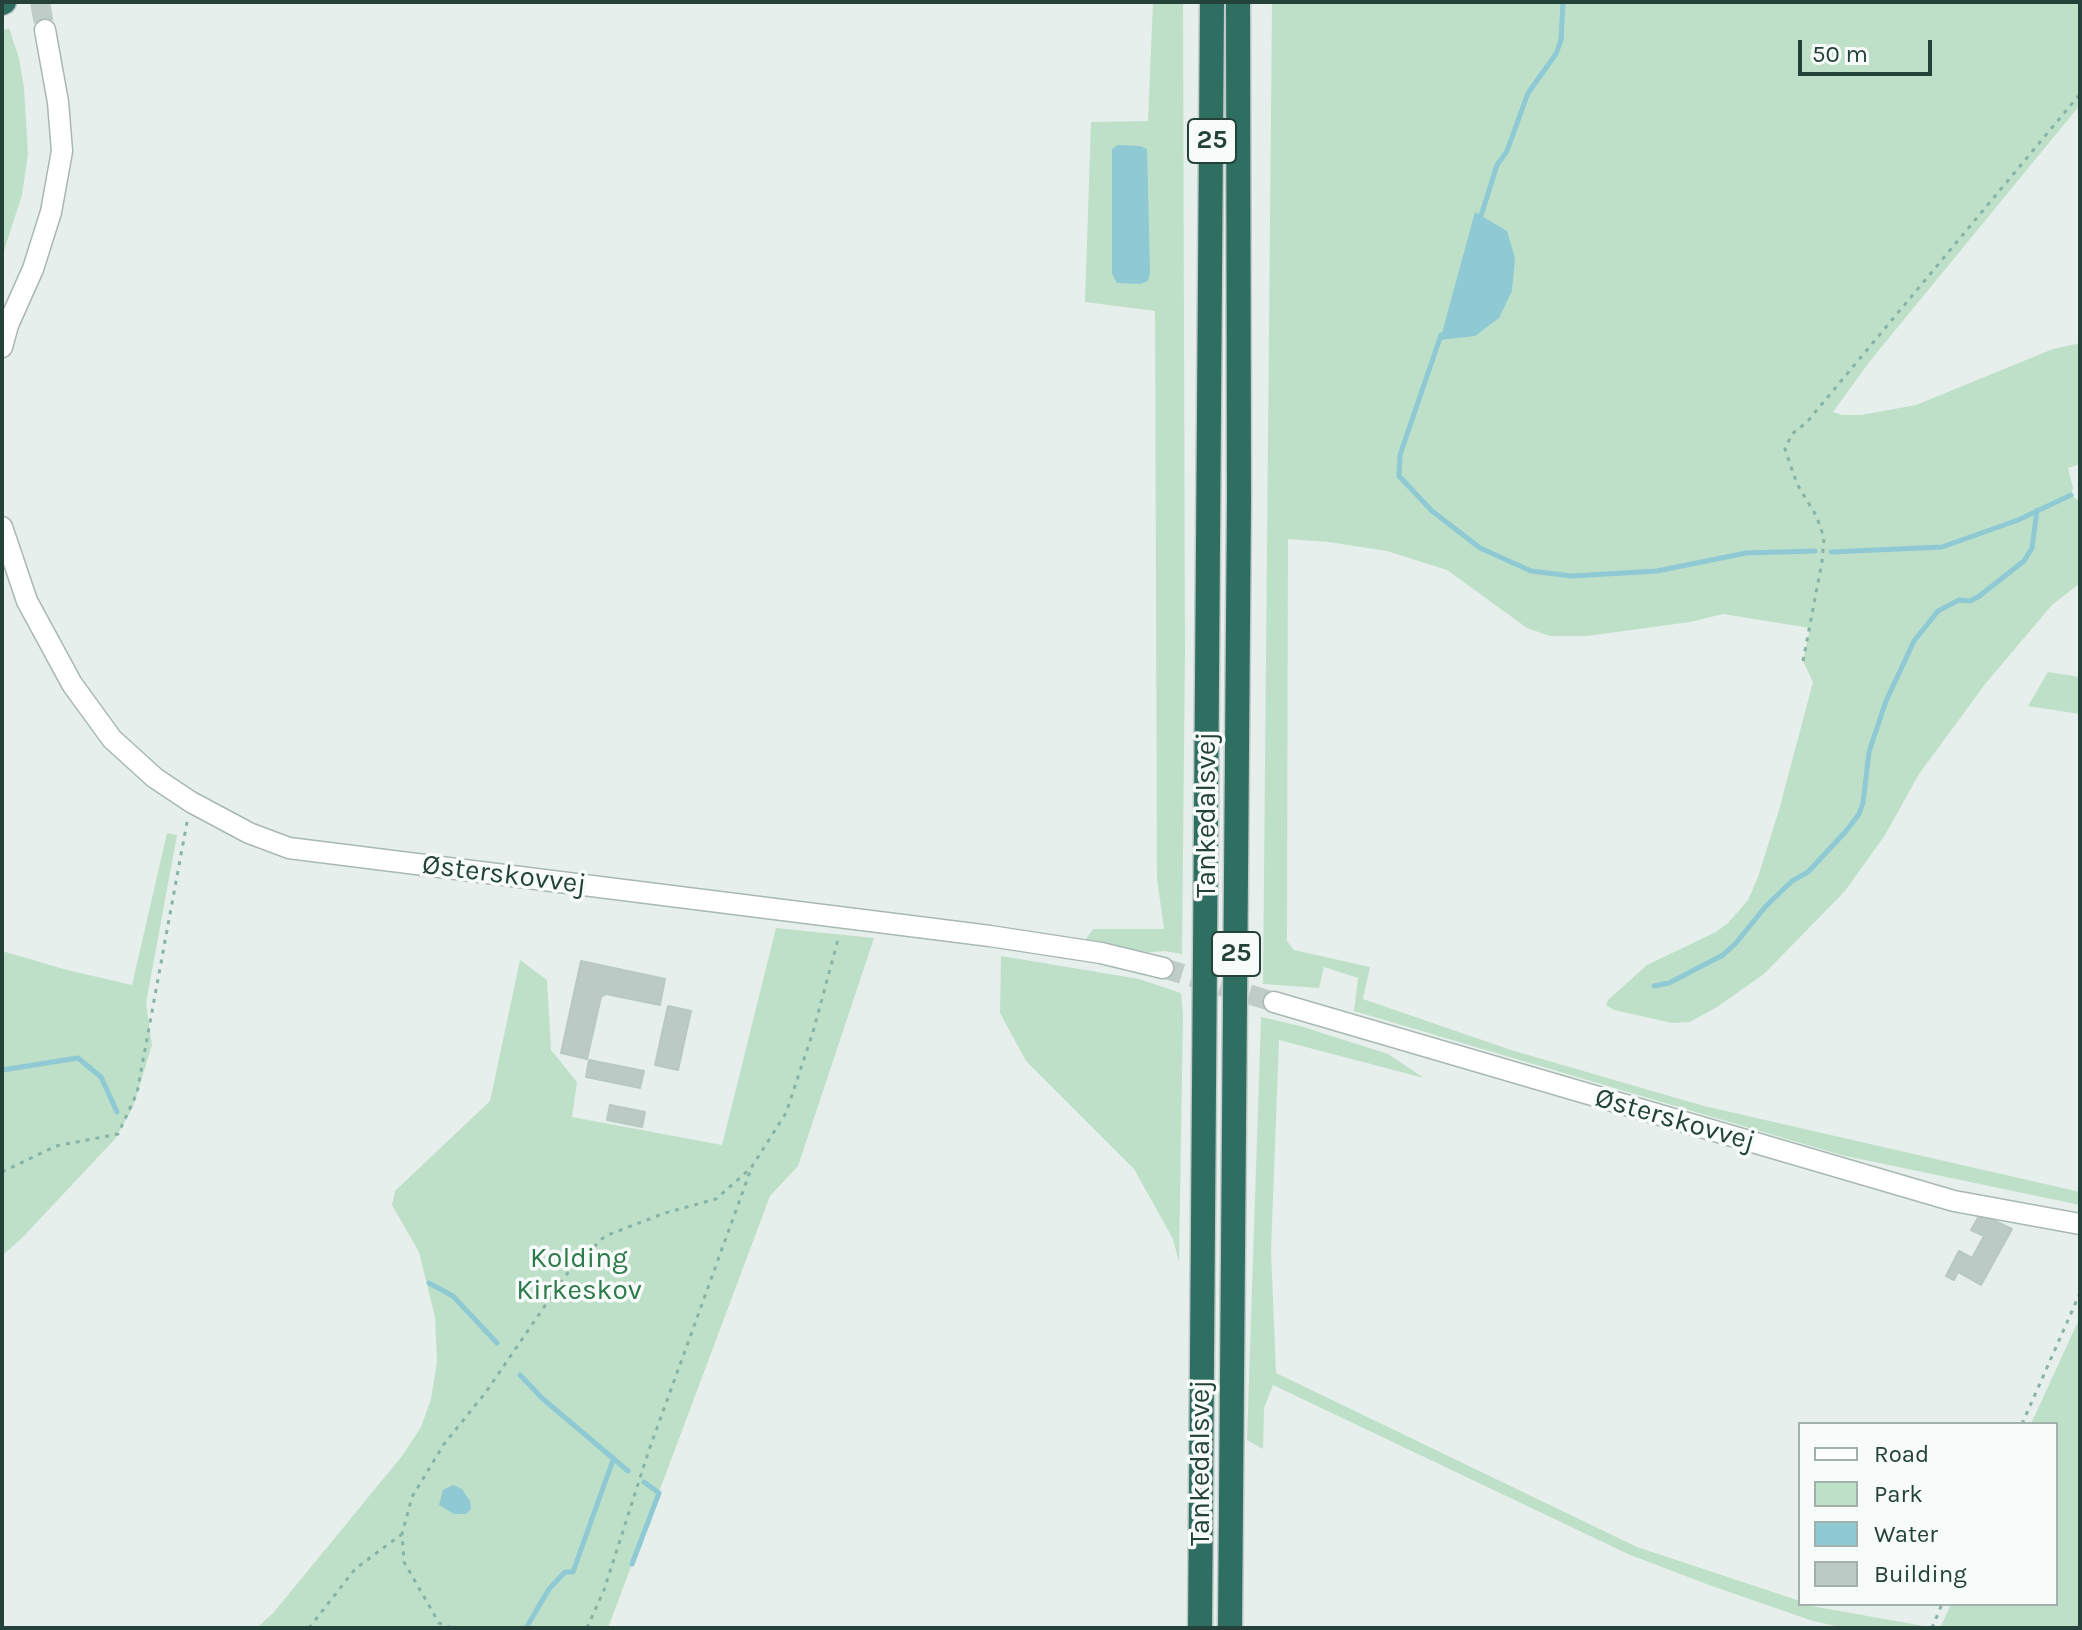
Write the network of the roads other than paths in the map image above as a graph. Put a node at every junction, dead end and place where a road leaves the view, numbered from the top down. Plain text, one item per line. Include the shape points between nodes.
1 (1212, 2) edge
2 (1238, 2) edge
3 (45, 30) tunnel mouth
4 (2, 347) edge
5 (2, 527) edge
6 (1163, 968) tunnel mouth
7 (1274, 1002) tunnel mouth
8 (2080, 1224) edge
9 (1200, 1628) edge
10 (1230, 1628) edge

1 - 9 highway, Tankedalsvej / 25
2 - 10 highway, Tankedalsvej / 25
3 - 4 street via 62,151 51,212
5 - 6 street, Østerskovvej via 27,601 72,684 112,739 155,778 249,833 289,848 844,917 1101,953
7 - 8 street, Østerskovvej via 1954,1201

